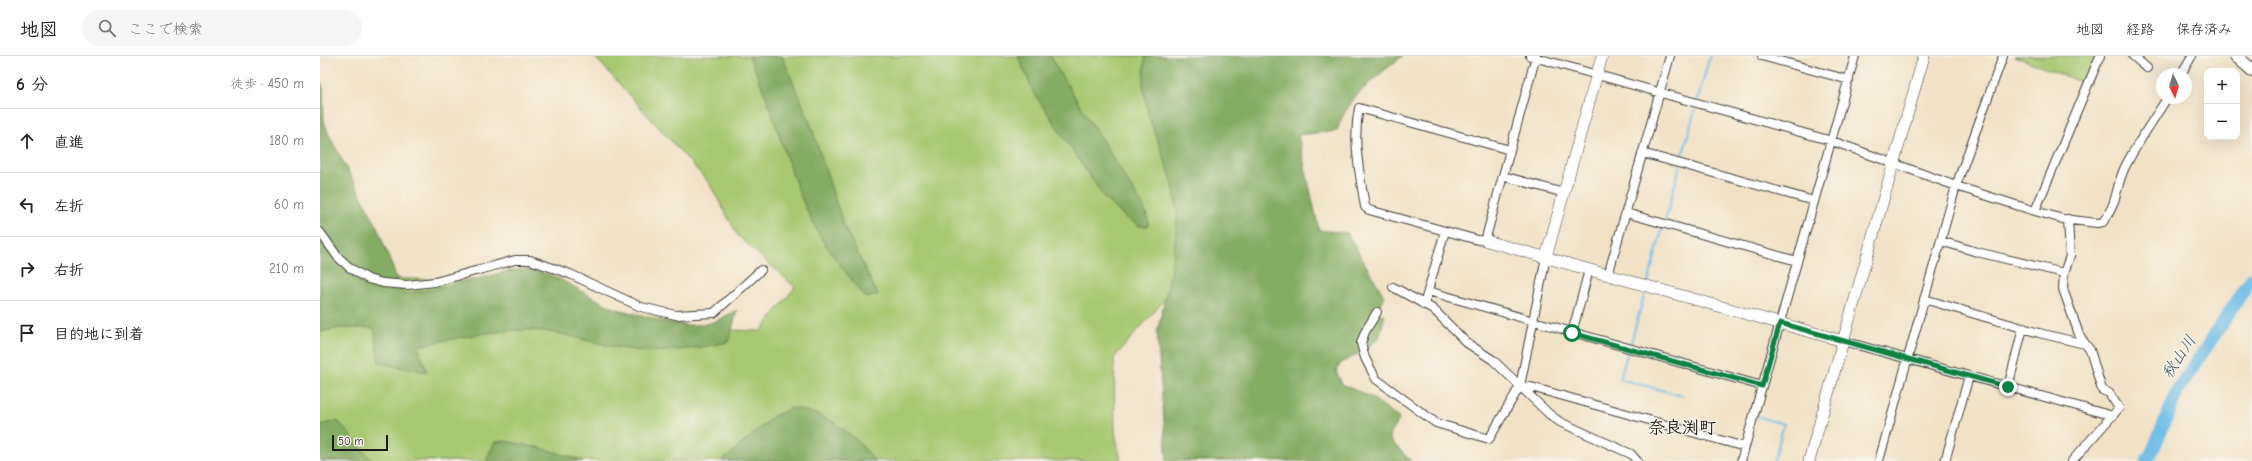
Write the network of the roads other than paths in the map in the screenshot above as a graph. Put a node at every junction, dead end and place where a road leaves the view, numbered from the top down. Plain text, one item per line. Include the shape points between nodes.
1 (1534, 56) edge
2 (1602, 56) edge
3 (1670, 56) edge
4 (1762, 56) edge
5 (1855, 56) edge
6 (1924, 56) edge
7 (2003, 56) edge
8 (2100, 56) edge
9 (2133, 56) edge
10 (2192, 56) edge
11 (2236, 56) edge
12 (2249, 64) edge
13 (2147, 68) dead end
14 (2185, 68) edge
15 (1597, 75) junction
16 (1849, 80) junction
17 (1660, 92) junction
18 (2163, 104) edge
19 (1832, 140) junction
20 (1510, 150) junction
21 (1642, 153) junction
22 (1893, 162) junction
23 (1503, 176) junction
24 (1956, 186) junction
25 (1564, 193) junction
26 (1814, 201) junction
27 (2035, 211) junction
28 (1626, 213) junction
29 (2068, 219) junction
30 (1445, 231) junction
31 (320, 232) edge
32 (1486, 241) junction
33 (1941, 241) junction
34 (1546, 257) junction
35 (1797, 261) junction
36 (761, 270) dead end
37 (1590, 270) junction
38 (2064, 273) junction
39 (1608, 275) junction
40 (1393, 287) dead end
41 (1428, 291) junction
42 (1924, 299) junction
43 (1424, 305) junction
44 (1377, 312) dead end
45 (1533, 322) junction
46 (1780, 323) junction
47 (2023, 328) junction
48 (1572, 333) junction
49 (1843, 341) junction
50 (2086, 344) junction
51 (1908, 359) junction
52 (1968, 376) junction
53 (1520, 386) junction
54 (1762, 386) junction
55 (2008, 387) junction
56 (2113, 416) junction
57 (1746, 447) junction
58 (1637, 461) edge
59 (1741, 461) edge
60 (1809, 461) edge
61 (1879, 461) edge
62 (1945, 461) edge
63 (2072, 461) edge

1 - 15 street
1 - 20 street
2 - 15 street
3 - 17 street
4 - 16 street
5 - 16 street
6 - 22 street
7 - 24 street
8 - 27 street
9 - 13 street
10 - 14 street
11 - 12 main road
15 - 17 street
15 - 25 street
16 - 19 street
17 - 19 street
17 - 21 street
18 - 29 street via 2125,168 2116,200 2106,217 2101,222
19 - 22 street
19 - 26 street
20 - 23 street
20 - 30 street via 1359,108 1354,128 1366,207
21 - 26 street
21 - 28 street
22 - 24 street
22 - 49 street
23 - 25 street
23 - 32 street
24 - 27 street
24 - 33 street
25 - 34 street
26 - 35 street
27 - 29 street
28 - 35 street
28 - 39 street
29 - 38 street via 2070,256
30 - 32 street
30 - 41 street
31 - 36 street via 337,256 350,268 368,279 383,283 407,285 435,282 515,260 530,260 570,274 641,307 676,315 714,313
32 - 34 street
33 - 38 street
33 - 42 street
34 - 37 street
34 - 45 street
35 - 46 street
37 - 39 street
37 - 48 street
38 - 50 street via 2062,285 2068,307 2080,337
39 - 46 street
40 - 43 street
41 - 43 street
41 - 45 street
42 - 47 street
42 - 51 street
43 - 53 street via 1438,314 1467,343 1493,360
44 - 53 street via 1361,343 1370,370 1376,379 1436,422 1489,439
45 - 48 street
45 - 53 street
46 - 49 street
46 - 54 street
47 - 50 street
47 - 55 street
48 - 54 street
49 - 51 street
49 - 60 street
50 - 56 street via 2102,390 2109,393 2119,408
51 - 52 street
51 - 61 street
52 - 55 street
52 - 62 street
53 - 57 street via 1532,387
53 - 58 street via 1560,422 1631,454
54 - 57 street
55 - 56 street
56 - 63 street
57 - 59 street

